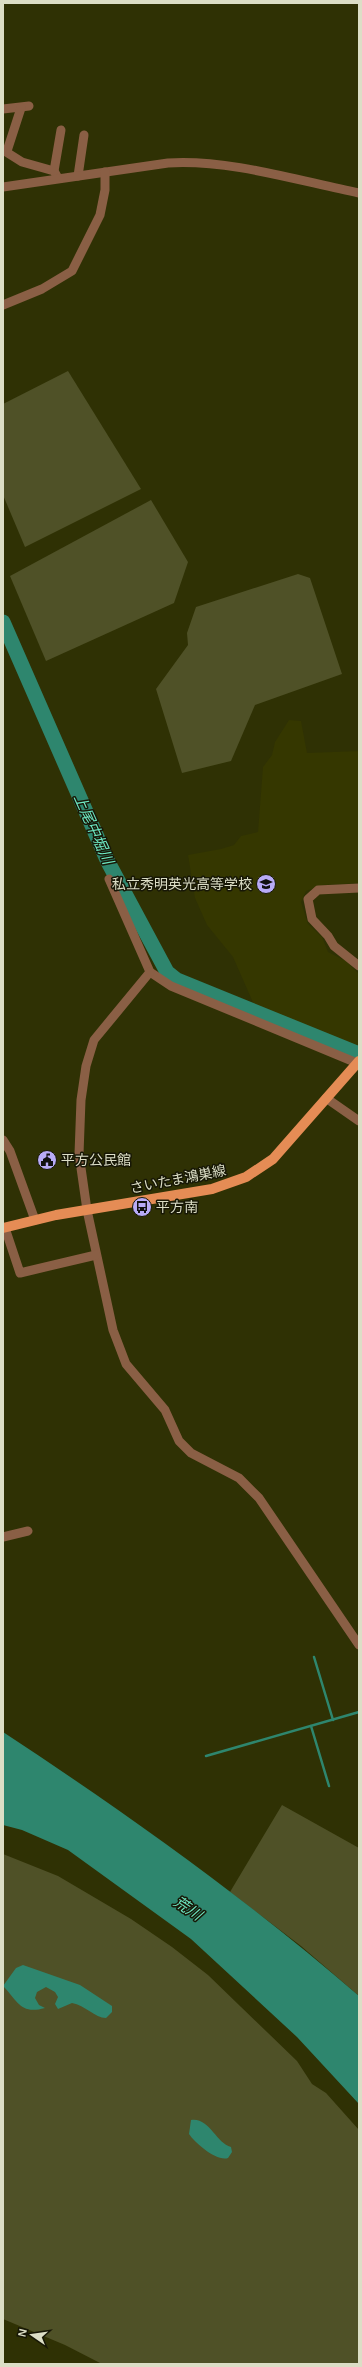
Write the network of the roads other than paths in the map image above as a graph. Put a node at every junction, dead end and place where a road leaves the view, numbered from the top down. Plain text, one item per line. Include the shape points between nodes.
1 (3, 109) edge
2 (61, 130) dead end
3 (84, 135) dead end
4 (5, 150) edge
5 (104, 172) junction
6 (56, 175) junction
7 (78, 176) junction
8 (3, 187) edge
9 (359, 193) edge
10 (3, 305) edge
11 (109, 879) dead end
12 (359, 888) edge
13 (359, 966) edge
14 (150, 972) junction
15 (358, 1062) edge
16 (326, 1098) junction
17 (359, 1121) edge
18 (3, 1140) edge
19 (87, 1210) junction
20 (35, 1220) junction
21 (4, 1228) edge
22 (96, 1255) junction
23 (28, 1531) dead end
24 (3, 1537) edge
25 (359, 1645) edge

1 - 4 street via 25,107
2 - 6 street
3 - 7 street
4 - 6 street via 22,162
5 - 7 street
5 - 9 street via 191,162 217,164
5 - 10 street via 104,196 100,215 72,271 42,289
6 - 7 street
6 - 8 street
11 - 14 street
12 - 13 street via 318,890 308,899 312,919 334,946
14 - 15 street via 171,986
14 - 19 street via 94,1040 86,1066 81,1100 79,1154
15 - 16 main road, さいたま鴻巣線
16 - 17 street
16 - 19 main road, さいたま鴻巣線 via 273,1159 246,1178 212,1189
18 - 20 street via 10,1151
19 - 20 main road, さいたま鴻巣線
19 - 22 street
20 - 21 main road, さいたま鴻巣線
21 - 22 street via 20,1273
22 - 25 street via 119,1350 137,1378 165,1410 179,1441 191,1453 239,1478 259,1498
23 - 24 street

